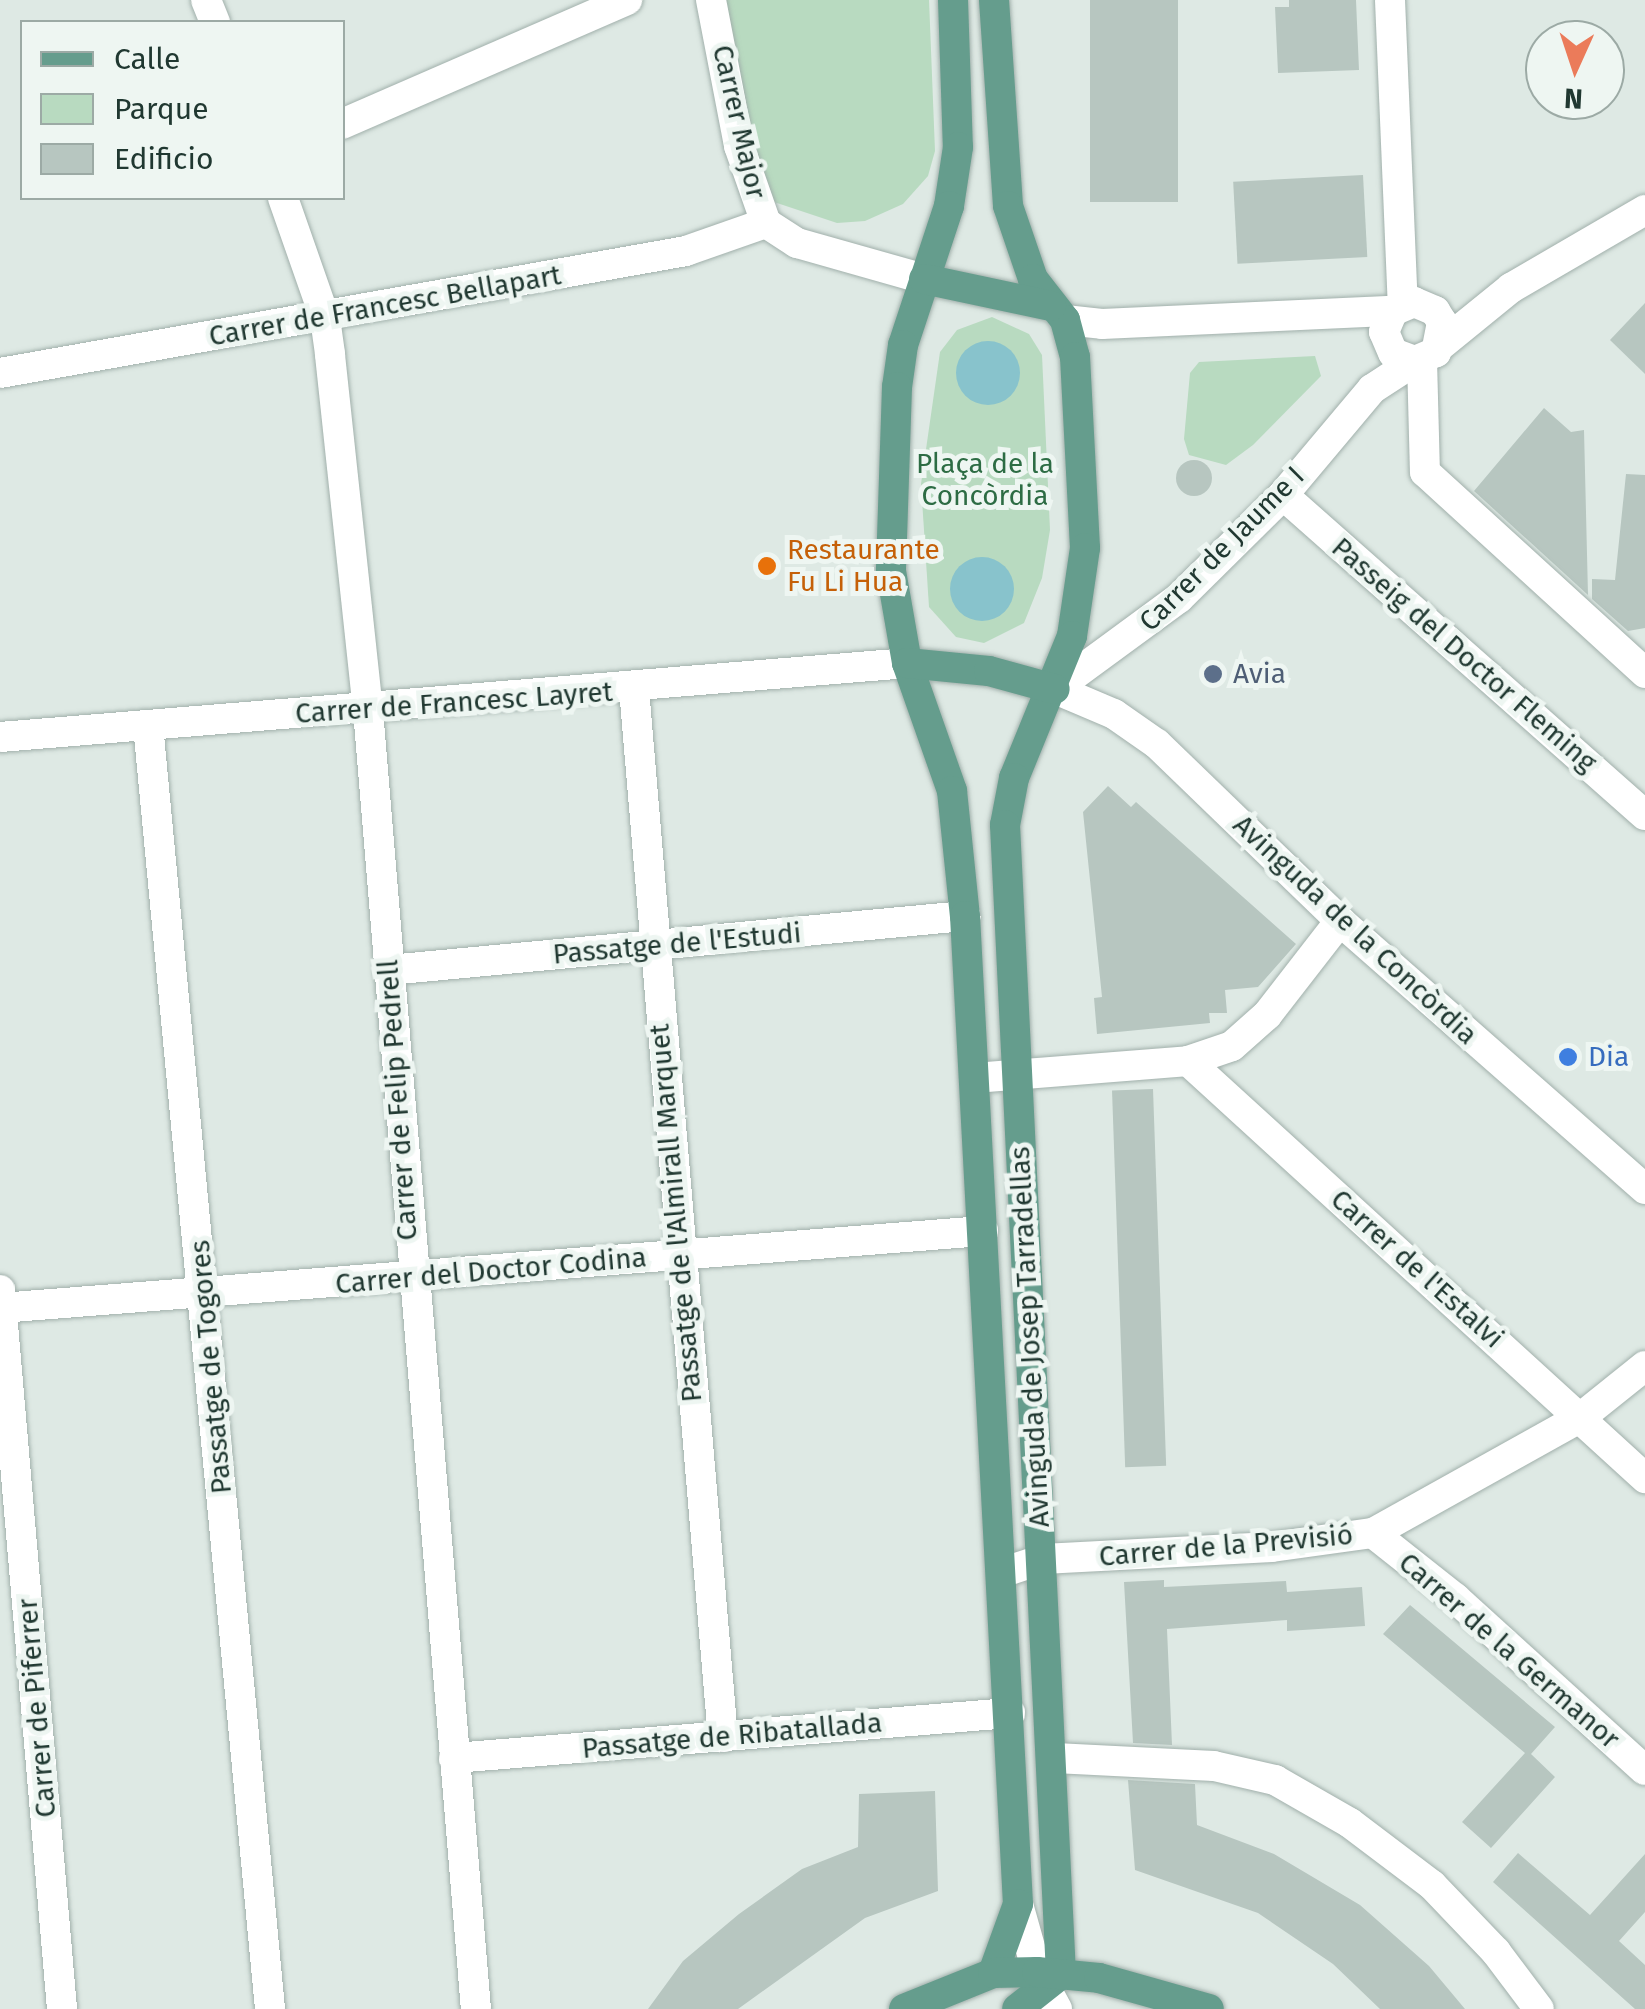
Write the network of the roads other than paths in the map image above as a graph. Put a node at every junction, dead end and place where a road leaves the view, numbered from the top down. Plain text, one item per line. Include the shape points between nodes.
1 (626, 0) edge
2 (712, 0) edge
3 (953, 0) edge
4 (994, 0) edge
5 (1390, 0) edge
6 (345, 123) edge
7 (285, 200) edge
8 (1645, 210) edge
9 (766, 223) junction
10 (924, 279) junction
11 (1511, 288) junction
12 (1408, 306) junction
13 (1058, 313) junction
14 (325, 318) junction
15 (1387, 344) junction
16 (1426, 355) junction
17 (0, 372) edge
18 (1372, 389) junction
19 (1283, 495) junction
20 (907, 664) junction
21 (1645, 673) edge
22 (634, 689) junction
23 (1055, 689) junction
24 (368, 710) junction
25 (148, 725) junction
26 (0, 737) edge
27 (1645, 815) edge
28 (965, 916) junction
29 (1340, 921) junction
30 (654, 946) junction
31 (388, 970) junction
32 (1188, 1061) junction
33 (1014, 1072) junction
34 (974, 1078) junction
35 (1645, 1189) edge
36 (983, 1231) junction
37 (680, 1255) junction
38 (411, 1278) junction
39 (205, 1295) junction
40 (1, 1302) edge
41 (1645, 1366) edge
42 (1580, 1418) junction
43 (1645, 1478) edge
44 (1372, 1533) junction
45 (1043, 1558) junction
46 (1001, 1573) junction
47 (31, 1638) junction
48 (0, 1640) edge
49 (1010, 1713) junction
50 (723, 1737) junction
51 (454, 1758) junction
52 (1055, 1758) junction
53 (1645, 1770) edge
54 (1018, 1904) junction
55 (992, 1974) junction
56 (1050, 1986) edge
57 (62, 2009) edge
58 (270, 2009) edge
59 (476, 2009) edge
60 (904, 2009) edge
61 (1017, 2009) edge
62 (1209, 2009) edge
63 (1539, 2009) edge

1 - 6 street
2 - 9 street, Carrer Major via 739,146
3 - 10 main road via 958,147 948,206
4 - 13 main road via 1004,188 1032,279
5 - 12 street
7 - 14 street, Carrer de Felip Pedrell
8 - 11 street, Carrer de Jaume I
9 - 10 street, Carrer Major via 789,240
9 - 14 street, Carrer de Francesc Bellapart via 686,250
10 - 13 main road
10 - 20 main road via 904,345 892,457 892,589
11 - 12 street, Carrer de Jaume I
11 - 16 street, Carrer de Jaume I
12 - 13 street, Carrer de Jaume I via 1102,324
12 - 15 street, Carrer de Jaume I
12 - 16 street via 1442,322
13 - 23 main road via 1078,383 1084,582
14 - 17 street, Carrer de Francesc Bellapart
14 - 24 street, Carrer de Felip Pedrell
15 - 16 street
15 - 18 street, Carrer de Jaume I
16 - 18 street, Carrer de Jaume I
16 - 21 street via 1425,472
18 - 19 street, Carrer de Jaume I
19 - 23 street, Carrer de Jaume I via 1138,633
19 - 27 street, Passeig del Doctor Fleming
20 - 22 street, Carrer de Francesc Layret
20 - 23 main road via 988,671
20 - 28 main road, Avinguda de Josep Tarradellas via 945,760
22 - 24 street, Carrer de Francesc Layret
22 - 30 street, Passatge de l'Almirall Marquet
23 - 29 street, Avinguda de la Concòrdia via 1114,714 1156,744
23 - 33 main road, Avinguda de Josep Tarradellas via 1014,778 1005,825
24 - 25 street, Carrer de Francesc Layret
24 - 31 street, Carrer de Felip Pedrell
25 - 26 street, Carrer de Francesc Layret
25 - 39 street, Passatge de Togores
28 - 30 street, Passatge de l'Estudi
28 - 34 main road, Avinguda de Josep Tarradellas
29 - 32 street via 1267,1015 1232,1046
29 - 35 street, Avinguda de la Concòrdia
30 - 31 street, Passatge de l'Estudi
30 - 37 street, Passatge de l'Almirall Marquet
31 - 38 street, Carrer de Felip Pedrell
32 - 33 street
32 - 42 street, Carrer de l'Estalvi
33 - 34 street
33 - 45 main road, Avinguda de Josep Tarradellas
34 - 36 main road, Avinguda de Josep Tarradellas
36 - 37 street, Carrer del Doctor Codina
36 - 46 main road, Avinguda de Josep Tarradellas
37 - 38 street, Carrer del Doctor Codina
37 - 50 street, Passatge de l'Almirall Marquet
38 - 39 street, Carrer del Doctor Codina
38 - 51 street, Carrer de Felip Pedrell
39 - 40 street, Carrer del Doctor Codina
39 - 58 street, Passatge de Togores
40 - 47 street, Carrer de Piferrer
41 - 42 street, Carrer de la Previsió
42 - 43 street, Carrer de l'Estalvi
42 - 44 street, Carrer de la Previsió
44 - 45 street, Carrer de la Previsió via 1272,1547
44 - 53 street, Carrer de la Germanor via 1455,1598
45 - 46 street, Carrer de la Previsió
45 - 52 main road, Avinguda de Josep Tarradellas
46 - 49 main road, Avinguda de Josep Tarradellas
47 - 48 street
47 - 57 street, Carrer de Piferrer
49 - 50 street, Passatge de Ribatallada
49 - 54 main road, Avinguda de Josep Tarradellas
50 - 51 street, Passatge de Ribatallada
51 - 59 street, Carrer de Felip Pedrell
52 - 56 main road, Avinguda de Josep Tarradellas
52 - 63 street via 1214,1766 1275,1780 1350,1823 1432,1885
54 - 55 main road, Avinguda de Josep Tarradellas
54 - 56 street, Avinguda de Josep Tarradellas
55 - 56 main road
55 - 60 main road
56 - 61 main road
56 - 62 main road

